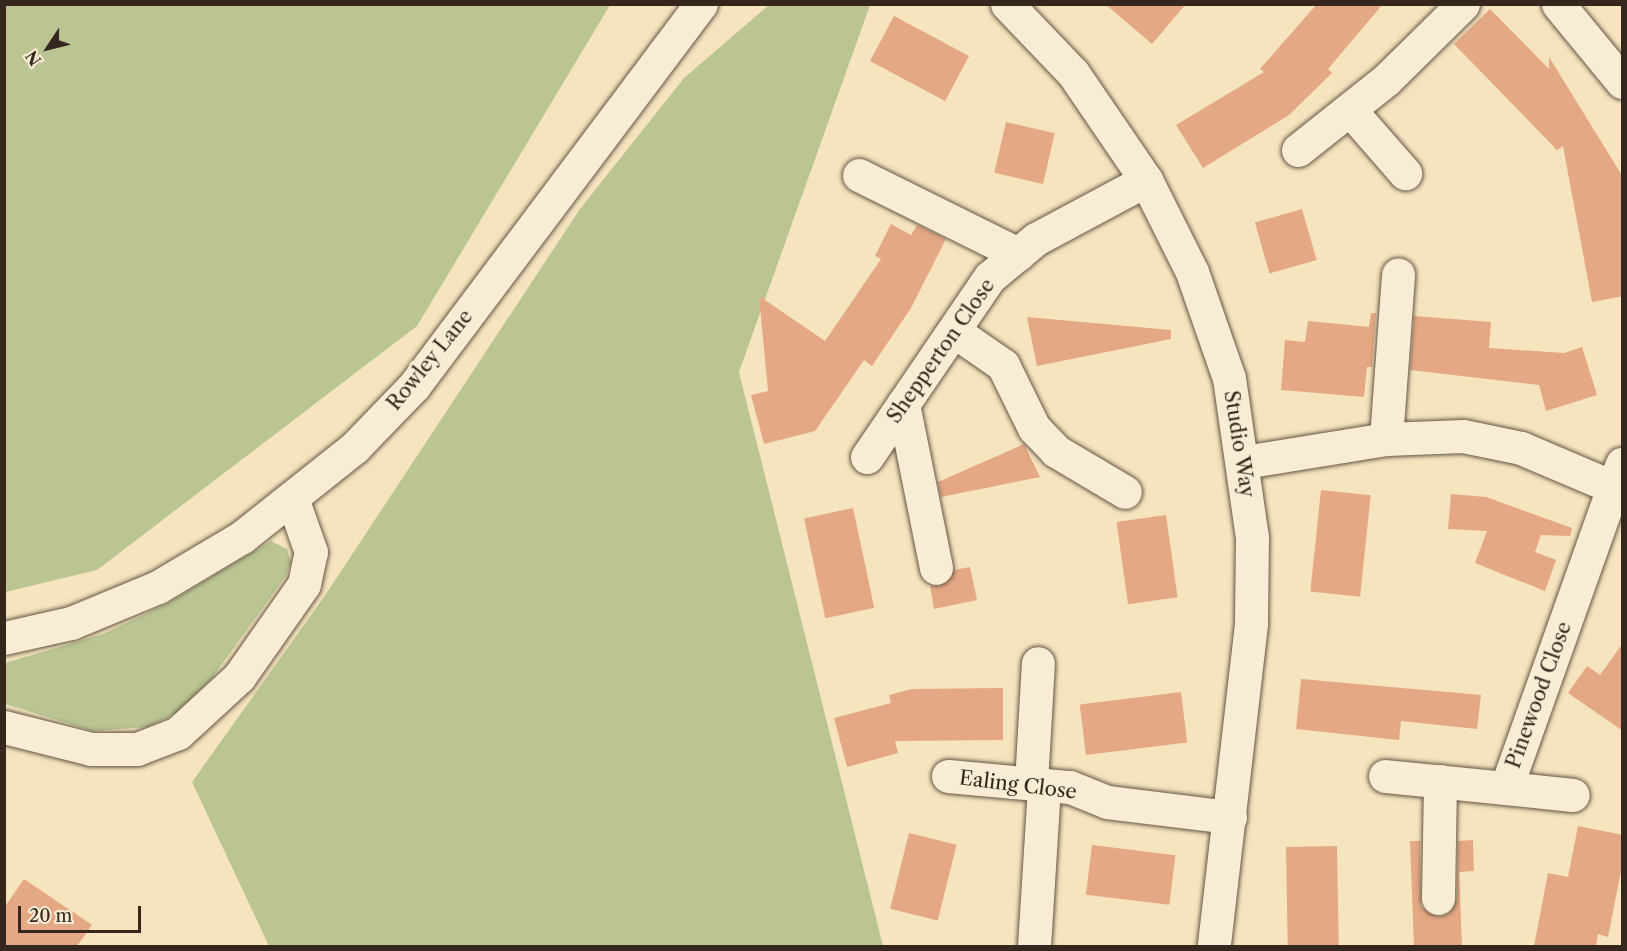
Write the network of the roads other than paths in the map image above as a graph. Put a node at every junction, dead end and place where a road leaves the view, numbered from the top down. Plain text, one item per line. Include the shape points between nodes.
1 (701, 4) edge
2 (1007, 4) edge
3 (1462, 4) edge
4 (1558, 4) edge
5 (1619, 70) edge
6 (1350, 110) junction
7 (1298, 150) dead end
8 (1405, 173) dead end
9 (859, 175) dead end
10 (1146, 180) junction
11 (1018, 254) junction
12 (1398, 274) dead end
13 (954, 331) junction
14 (903, 404) junction
15 (1386, 439) junction
16 (867, 457) dead end
17 (1244, 462) junction
18 (1618, 476) edge
19 (1125, 492) dead end
20 (292, 498) junction
21 (936, 568) dead end
22 (4, 638) edge
23 (1038, 663) dead end
24 (4, 727) edge
25 (948, 776) dead end
26 (1385, 776) dead end
27 (1440, 781) junction
28 (1037, 784) junction
29 (1506, 788) junction
30 (1573, 795) dead end
31 (1230, 816) junction
32 (1438, 898) dead end
33 (1034, 946) edge
34 (1214, 946) edge

1 - 20 street, Rowley Lane via 414,386 355,447
2 - 10 street, Studio Way via 1072,73
3 - 6 street
4 - 5 street
6 - 7 street
6 - 8 street
9 - 11 street
10 - 11 street, Shepperton Close via 1036,239
10 - 17 street, Studio Way via 1173,229 1214,330 1229,378
11 - 13 street, Shepperton Close via 990,277
12 - 15 street
13 - 14 street, Shepperton Close
13 - 19 street via 1003,365 1034,428 1056,451
14 - 16 street, Shepperton Close
14 - 21 street
15 - 17 street, Pinewood Close
15 - 18 street, Pinewood Close via 1474,438
17 - 31 street, Studio Way via 1252,538 1251,624
18 - 29 street, Pinewood Close
20 - 22 street, Rowley Lane via 242,537 158,587 71,623
20 - 24 street via 311,552 304,584 239,677 178,733 137,749 91,749
23 - 28 street
25 - 28 street, Ealing Close
26 - 27 street, Pinewood Close
27 - 29 street, Pinewood Close
27 - 32 street
28 - 31 street, Ealing Close via 1070,787 1107,802
28 - 33 street
29 - 30 street
31 - 34 street, Studio Way

